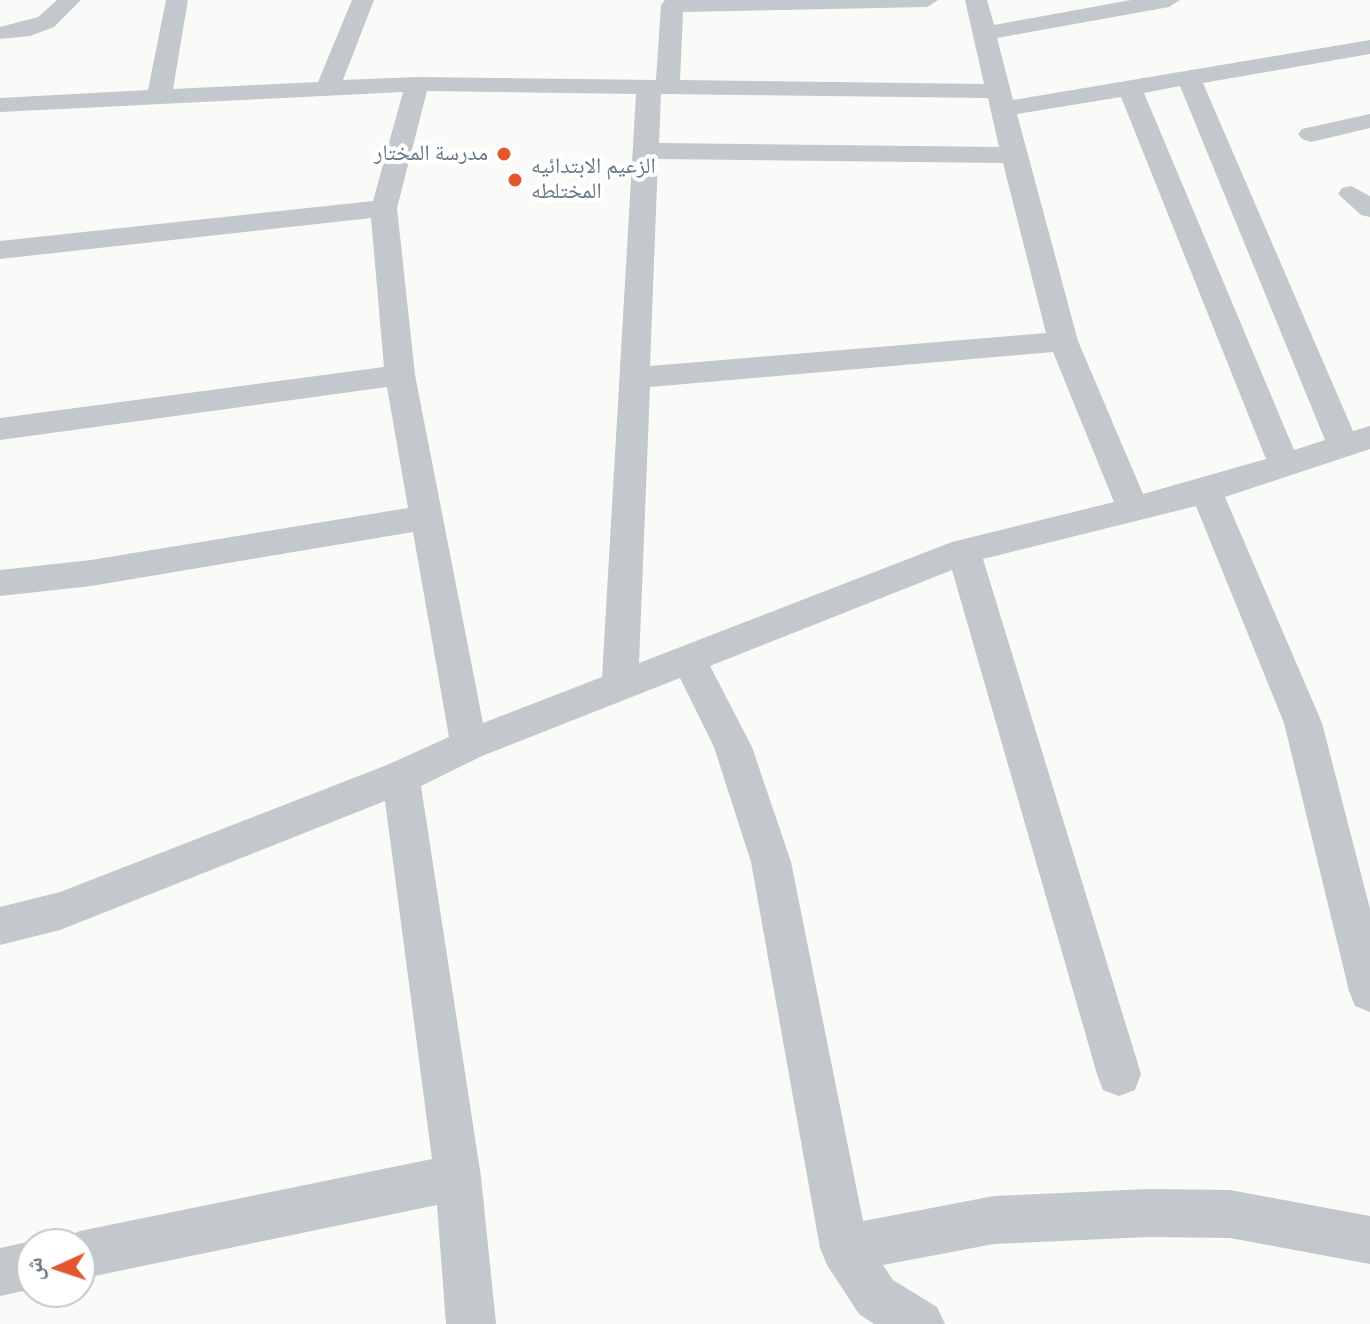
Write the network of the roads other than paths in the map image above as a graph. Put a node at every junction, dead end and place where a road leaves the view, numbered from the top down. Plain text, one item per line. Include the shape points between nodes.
1 (70, 0) edge
2 (177, 0) edge
3 (363, 0) edge
4 (927, 0) edge
5 (976, 0) edge
6 (1169, 0) edge
7 (672, 2) edge
8 (3, 20) edge
9 (986, 33) junction
10 (1370, 47) edge
11 (1189, 78) junction
12 (417, 84) junction
13 (658, 86) junction
14 (1129, 87) junction
15 (327, 89) junction
16 (159, 99) junction
17 (1002, 100) junction
18 (0, 105) edge
19 (1370, 121) edge
20 (1311, 134) dead end
21 (645, 151) junction
22 (1015, 155) junction
23 (384, 208) junction
24 (0, 250) edge
25 (1063, 341) junction
26 (400, 375) junction
27 (635, 378) junction
28 (0, 429) edge
29 (1357, 442) edge
30 (1285, 466) junction
31 (1206, 491) junction
32 (1134, 511) junction
33 (427, 517) junction
34 (964, 551) junction
35 (0, 583) edge
36 (689, 659) junction
37 (620, 686) junction
38 (469, 745) junction
39 (401, 777) junction
40 (0, 926) edge
41 (1370, 991) edge
42 (1119, 1074) dead end
43 (458, 1177) junction
44 (1370, 1240) edge
45 (844, 1248) junction
46 (96, 1252) edge
47 (471, 1324) edge
48 (920, 1324) edge

1 - 8 street via 30,29
2 - 16 street
3 - 15 street
4 - 7 street
5 - 9 street
6 - 9 street
7 - 13 street
9 - 17 street
10 - 11 street
11 - 14 street
11 - 29 street
12 - 13 street
12 - 15 street
12 - 23 street
13 - 17 street
13 - 21 street
14 - 17 street
14 - 30 street
15 - 16 street
16 - 18 street
17 - 22 street
19 - 20 street
21 - 22 street
21 - 27 street
22 - 25 street
23 - 24 street
23 - 26 street
25 - 27 street
25 - 32 street
26 - 28 street
26 - 33 street
27 - 37 street
29 - 30 street
30 - 31 street
31 - 32 street
31 - 41 street via 1303,723
32 - 34 street
33 - 35 street via 91,573
33 - 38 street
34 - 36 street
34 - 42 street
36 - 37 street
36 - 45 street via 733,747 771,862
37 - 38 street
38 - 39 street
39 - 40 street via 60,911
39 - 43 street
43 - 46 street
43 - 47 street
44 - 45 street via 1230,1214 1149,1213 994,1220
45 - 48 street via 876,1297

